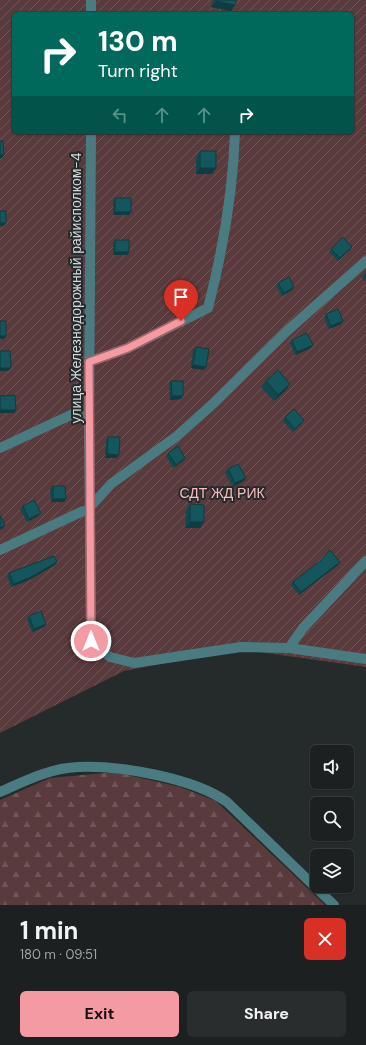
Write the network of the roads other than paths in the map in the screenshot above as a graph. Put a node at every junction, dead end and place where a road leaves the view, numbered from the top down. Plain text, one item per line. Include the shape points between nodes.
1 (91, 0) edge
2 (91, 12) edge
3 (90, 134) edge
4 (235, 134) edge
5 (366, 261) edge
6 (89, 362) junction
7 (89, 419) junction
8 (0, 448) edge
9 (86, 509) junction
10 (0, 550) edge
11 (366, 561) edge
12 (290, 648) junction
13 (366, 659) edge
14 (0, 792) edge
15 (334, 905) edge

1 - 2 street
3 - 6 street, улица Железнодорожный райисполком-4
4 - 6 street via 233,177 217,273 208,308 128,348
5 - 9 street via 288,330 216,402 177,436 111,484
6 - 7 street, улица Железнодорожный райисполком-4
7 - 8 street via 75,413
7 - 9 street, улица Железнодорожный райисполком-4
9 - 10 street
9 - 12 street, улица Железнодорожный райисполком-4 via 91,641 110,657 134,663 241,647
11 - 12 street via 303,628
12 - 13 street, улица Железнодорожный райисполком-4
14 - 15 street via 39,775 77,767 119,768 199,786 227,802

